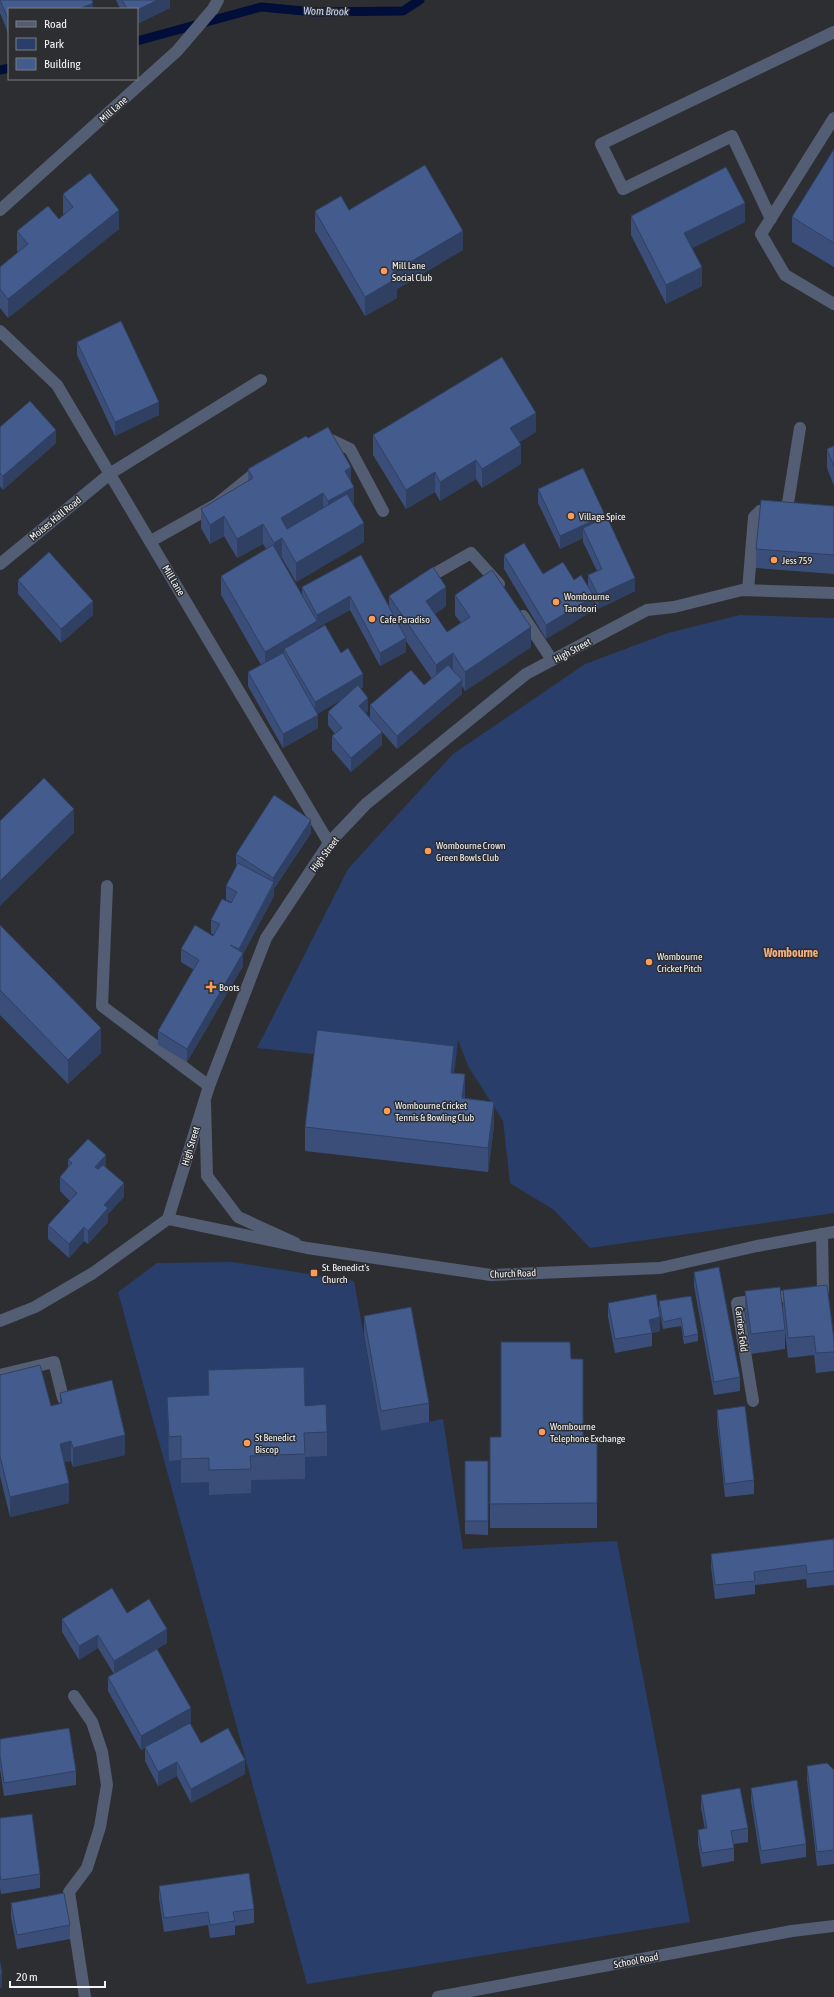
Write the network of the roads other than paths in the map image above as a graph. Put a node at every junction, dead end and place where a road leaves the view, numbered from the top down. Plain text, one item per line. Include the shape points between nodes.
1 (215, 4) edge
2 (834, 32) edge
3 (834, 118) edge
4 (0, 210) edge
5 (771, 219) junction
6 (834, 304) edge
7 (0, 331) edge
8 (261, 380) dead end
9 (800, 428) dead end
10 (311, 444) edge
11 (268, 462) edge
12 (110, 473) junction
13 (383, 511) dead end
14 (151, 541) junction
15 (0, 564) edge
16 (414, 586) edge
17 (748, 590) junction
18 (504, 591) edge
19 (834, 594) edge
20 (518, 609) edge
21 (552, 660) junction
22 (329, 843) junction
23 (107, 886) dead end
24 (208, 1086) junction
25 (205, 1099) junction
26 (168, 1219) junction
27 (828, 1233) edge
28 (307, 1248) junction
29 (0, 1322) edge
30 (0, 1375) edge
31 (63, 1398) edge
32 (754, 1401) dead end
33 (74, 1696) dead end
34 (834, 1926) edge
35 (459, 1995) edge
36 (85, 1997) edge
37 (438, 1997) edge

1 - 4 street, Mill Lane via 177,51
2 - 5 street via 601,144 623,189 732,136
3 - 5 street
5 - 6 street via 761,234 785,275
7 - 12 street, Mill Lane via 57,385
8 - 12 street, Moises Hall Road
9 - 17 street via 788,503 778,509 760,511 754,518
10 - 13 street via 331,440 350,449
11 - 14 street via 217,504
12 - 14 street, Mill Lane
12 - 15 street, Moises Hall Road
14 - 22 street, Mill Lane
16 - 18 street via 471,553
17 - 19 street, High Street
17 - 21 street, High Street via 674,607 647,610
20 - 21 street
21 - 22 street, High Street via 526,674 366,804
22 - 24 street, High Street via 266,938
23 - 24 street via 102,1006
24 - 25 street, High Street
25 - 26 street, High Street
25 - 28 street via 206,1176 238,1217
26 - 28 street, Church Road
26 - 29 street via 93,1273 35,1307
27 - 28 street, Church Road via 660,1268 491,1275
27 - 32 street, Carriers Fold via 823,1291 737,1303
30 - 31 street via 54,1362
33 - 36 street via 92,1722 102,1752 107,1785 100,1827 87,1868 69,1892
34 - 35 street, School Road via 777,1933
35 - 37 street, School Road

